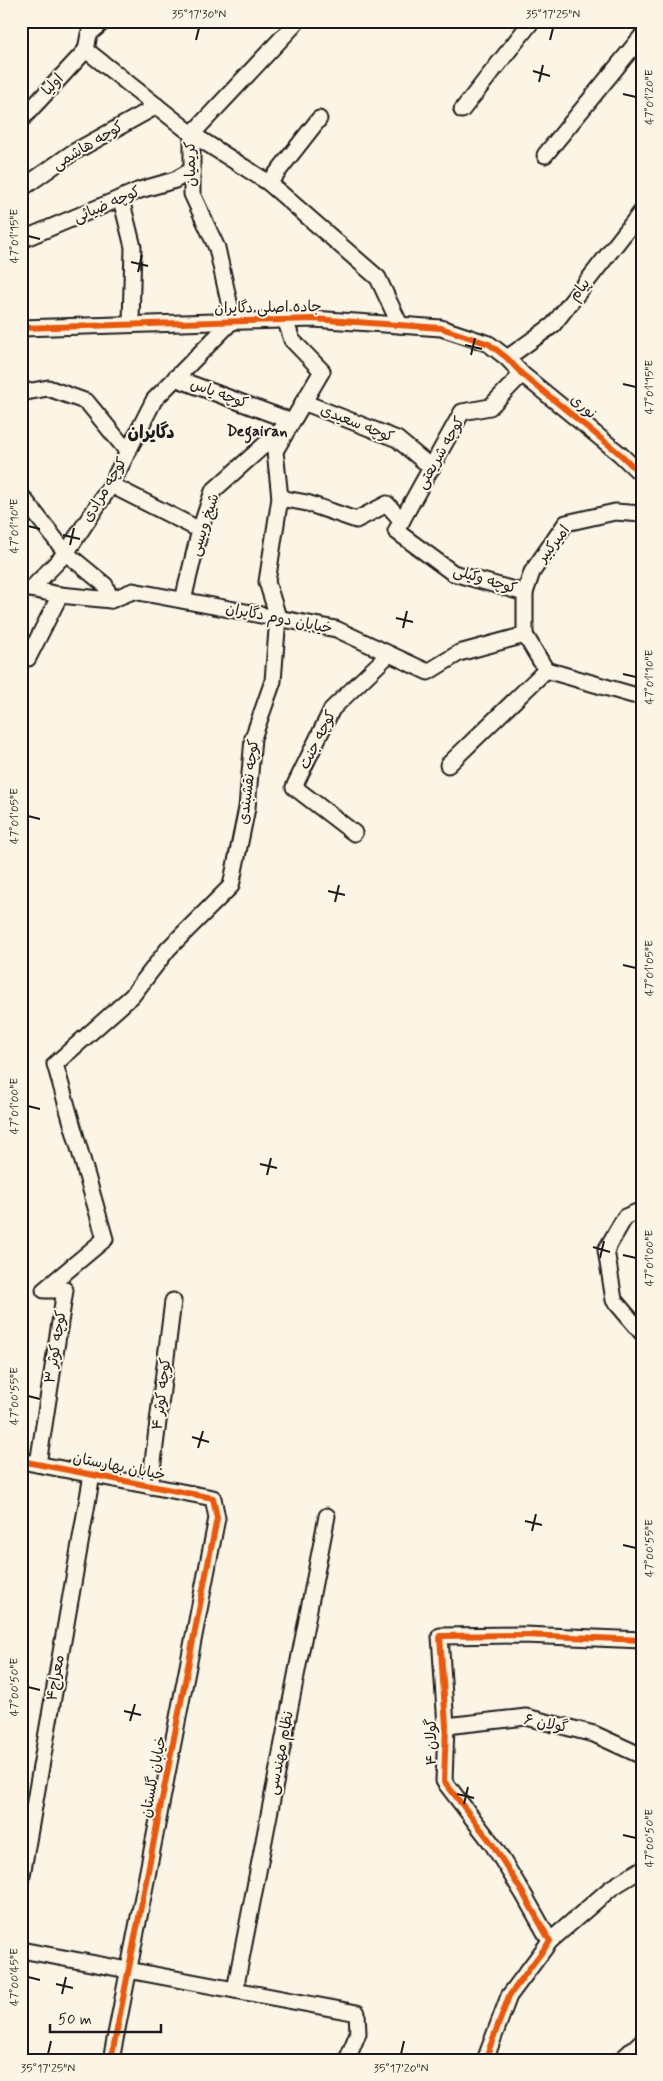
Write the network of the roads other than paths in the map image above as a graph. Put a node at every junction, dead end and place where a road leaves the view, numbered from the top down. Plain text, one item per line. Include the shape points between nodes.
1 (104, 21) edge
2 (532, 21) edge
3 (638, 21) edge
4 (295, 24) dead end
5 (642, 24) edge
6 (642, 36) edge
7 (86, 50) junction
8 (157, 106) junction
9 (462, 110) dead end
10 (319, 119) dead end
11 (21, 120) edge
12 (192, 134) junction
13 (545, 155) dead end
14 (192, 170) junction
15 (269, 183) junction
16 (21, 189) edge
17 (121, 199) junction
18 (642, 211) edge
19 (21, 240) edge
20 (285, 319) junction
21 (233, 320) junction
22 (131, 323) junction
23 (400, 325) junction
24 (21, 328) edge
25 (507, 358) junction
26 (522, 374) junction
27 (175, 378) junction
28 (21, 393) edge
29 (303, 402) junction
30 (291, 421) junction
31 (128, 452) junction
32 (432, 468) junction
33 (642, 475) edge
34 (111, 485) junction
35 (21, 495) edge
36 (280, 498) junction
37 (642, 514) edge
38 (399, 526) junction
39 (200, 530) junction
40 (66, 553) junction
41 (26, 588) edge
42 (525, 593) junction
43 (60, 595) junction
44 (111, 600) junction
45 (183, 600) junction
46 (278, 618) junction
47 (525, 636) junction
48 (389, 654) junction
49 (21, 657) edge
50 (546, 670) junction
51 (633, 696) dead end
52 (448, 765) dead end
53 (354, 833) dead end
54 (642, 1210) edge
55 (65, 1290) joint
56 (173, 1301) dead end
57 (642, 1334) edge
58 (21, 1461) edge
59 (38, 1464) junction
60 (92, 1475) junction
61 (150, 1486) junction
62 (213, 1498) joint
63 (327, 1516) dead end
64 (642, 1640) edge
65 (446, 1726) junction
66 (642, 1756) edge
67 (642, 1869) edge
68 (21, 1881) edge
69 (550, 1942) junction
70 (21, 1950) edge
71 (129, 1970) junction
72 (235, 1990) junction
73 (642, 2041) edge
74 (111, 2060) edge
75 (347, 2060) edge
76 (485, 2060) edge
77 (621, 2060) edge

1 - 7 street via 88,34
2 - 9 street
3 - 5 street
4 - 12 street
6 - 13 street
7 - 8 street, کریمیان
7 - 11 street, اولیا
8 - 12 street, کریمیان
8 - 16 street, کوچه هاشمی via 72,153
10 - 15 street
12 - 14 street, کریمیان
12 - 15 street
14 - 17 street, کوچه ضیائی via 175,180
14 - 21 street, کریمیان via 192,194 217,248
15 - 23 street via 378,278
17 - 19 street, کوچه ضیائی
17 - 22 street via 133,247
18 - 25 street, پیام via 553,325
20 - 21 street, جاده اصلی دگایران
20 - 23 street, جاده اصلی دگایران
20 - 29 street, کوچه نقشبندی via 292,340 322,371
21 - 22 street, جاده اصلی دگایران
21 - 27 street, کوچه مرادی
22 - 24 street, جاده اصلی دگایران
23 - 25 street, جاده اصلی دگایران via 440,328 489,344
25 - 26 street, نوری
26 - 32 street, کوچه شریعتی via 490,407 462,412
26 - 33 street, نوری
27 - 30 street, کوچه یاس
27 - 31 street, کوچه مرادی via 154,400
28 - 31 street via 48,388 87,402
29 - 30 street, کوچه نقشبندی
29 - 32 street, کوچه سعیدی via 396,439
30 - 36 street, کوچه نقشبندی via 275,451
30 - 39 street, شیخ ویسی via 213,491
31 - 34 street, کوچه مرادی
32 - 38 street, کوچه شریعتی
34 - 39 street
34 - 40 street, کوچه مرادی
35 - 40 street
36 - 38 street, کوچه وکیلی via 307,503 356,520 387,504
36 - 46 street, کوچه نقشبندی via 267,582
37 - 42 street, امیرکبیر via 615,512 566,523 532,572
38 - 42 street, کوچه وکیلی via 453,573
39 - 45 street, شیخ ویسی
40 - 41 street, کوچه مرادی
40 - 44 street via 105,585
41 - 43 street, خیابان دوم دگایران
42 - 47 street, امیرکبیر
43 - 44 street, خیابان دوم دگایران
43 - 49 street via 28,658
44 - 45 street, خیابان دوم دگایران via 133,591
45 - 46 street, خیابان دوم دگایران
46 - 48 street, خیابان دوم دگایران via 336,629
46 - 55 street, کوچه نقشبندی via 273,682 253,738 247,808 231,886 168,949 132,996 55,1064 105,1239 44,1290
47 - 48 street, خیابان دوم دگایران via 458,653 428,672
47 - 50 street
48 - 53 street, کوچه جنت via 332,709 294,787
50 - 51 street
50 - 52 street
54 - 57 street via 625,1217 606,1250 614,1300
55 - 59 street, کوچه کوثر ۳
56 - 61 street, کوچه کوثر ۴
58 - 59 street, خیابان بهارستان
59 - 60 street, خیابان بهارستان
60 - 61 street, خیابان بهارستان
60 - 68 street, معراج۴
61 - 62 street, خیابان بهارستان
62 - 71 street, خیابان گلستان via 217,1518
63 - 72 street, نظام مهندسی
64 - 65 street, گولان ۴ via 524,1635 440,1636
65 - 66 street, گولان ۶ via 526,1718 594,1734
65 - 69 street, گولان ۴ via 444,1781 493,1845
67 - 69 street via 612,1888
69 - 76 street via 509,1996
70 - 71 street
71 - 72 street
71 - 74 street, خیابان گلستان
72 - 75 street via 357,2013 358,2033
73 - 77 street

